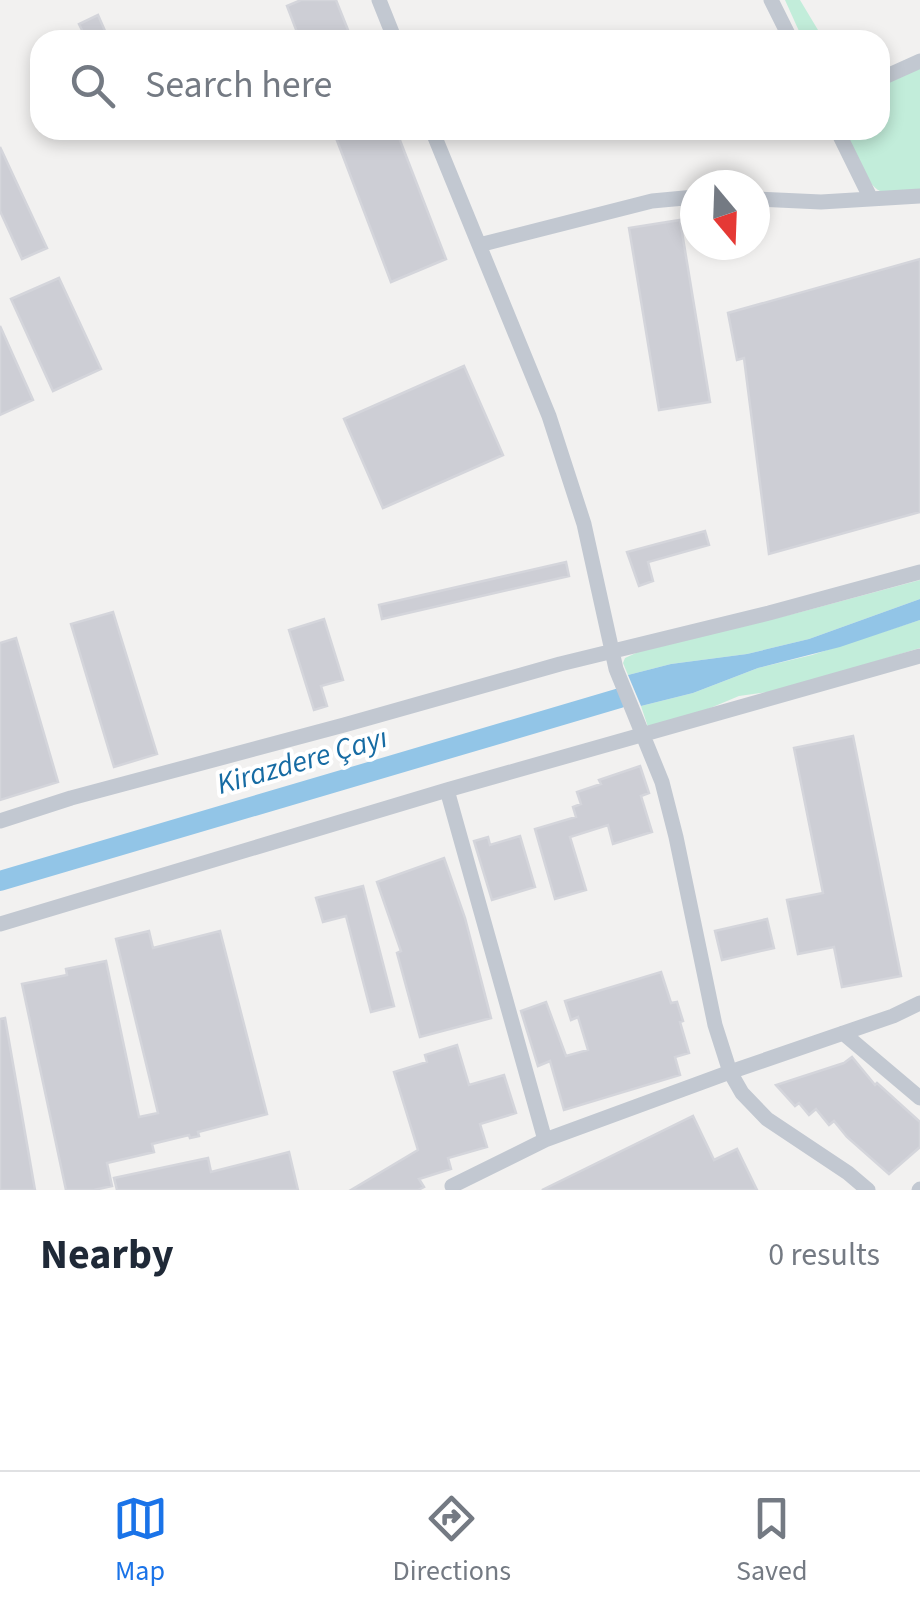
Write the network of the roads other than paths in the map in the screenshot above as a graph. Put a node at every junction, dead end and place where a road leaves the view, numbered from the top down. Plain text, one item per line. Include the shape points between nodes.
1 (379, 0) edge
2 (771, 0) edge
3 (392, 30) edge
4 (787, 30) edge
5 (920, 60) edge
6 (890, 74) edge
7 (436, 140) edge
8 (842, 140) edge
9 (920, 196) edge
10 (680, 198) edge
11 (872, 199) junction
12 (770, 200) edge
13 (479, 245) junction
14 (920, 572) edge
15 (612, 651) junction
16 (920, 656) edge
17 (644, 736) junction
18 (447, 790) junction
19 (0, 821) edge
20 (0, 924) edge
21 (920, 1003) edge
22 (842, 1033) junction
23 (730, 1072) junction
24 (920, 1098) edge
25 (545, 1140) junction
26 (452, 1186) dead end
27 (868, 1190) edge

1 - 3 street
2 - 4 street
5 - 6 street
7 - 13 street
8 - 11 street
9 - 11 street
10 - 13 street
11 - 12 street
13 - 15 street via 562,452
14 - 15 street
15 - 17 street
15 - 19 street
16 - 17 street
17 - 18 street
17 - 23 street via 668,802
18 - 20 street
18 - 25 street
21 - 22 street
22 - 23 street
22 - 24 street
23 - 25 street
23 - 27 street via 768,1119
25 - 26 street

